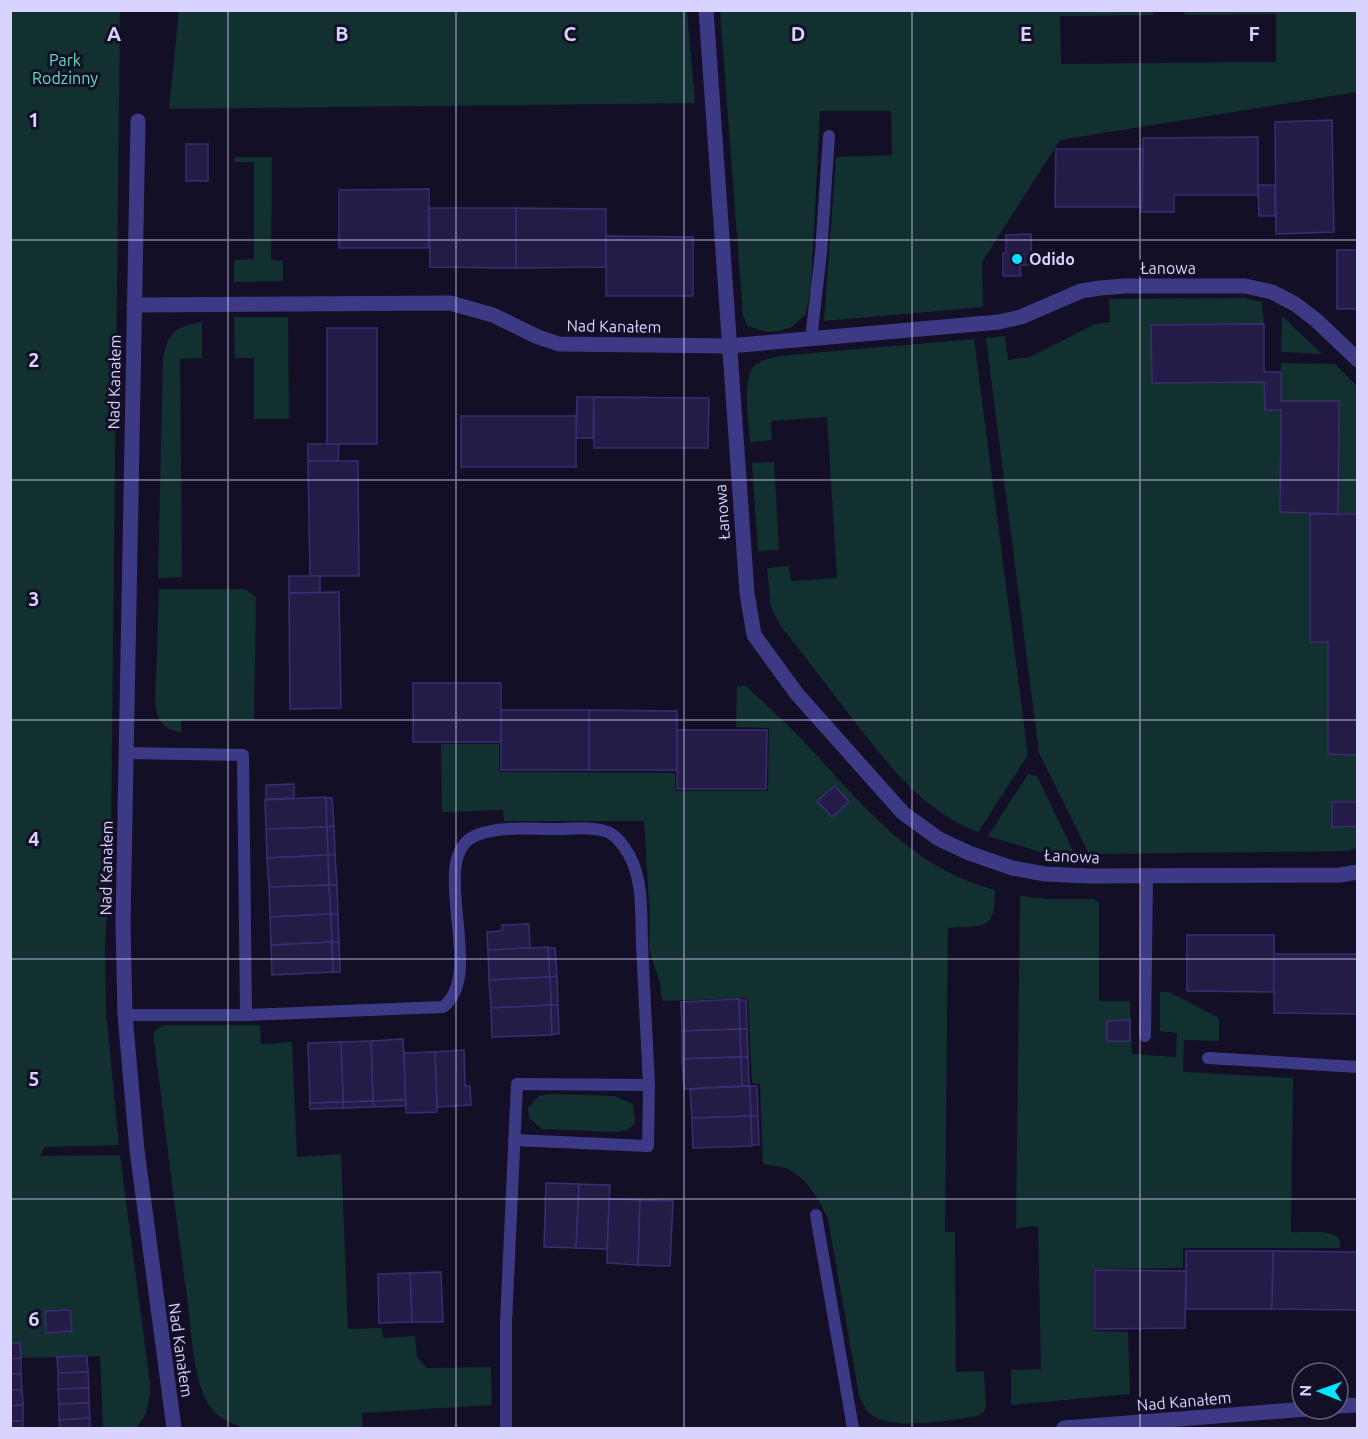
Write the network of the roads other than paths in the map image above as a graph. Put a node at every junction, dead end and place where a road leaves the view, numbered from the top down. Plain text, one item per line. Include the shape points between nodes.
1 (706, 10) edge
2 (138, 121) dead end
3 (829, 136) dead end
4 (134, 305) junction
5 (811, 339) junction
6 (729, 345) junction
7 (1358, 360) edge
8 (125, 753) junction
9 (1358, 872) edge
10 (1147, 876) junction
11 (246, 1015) junction
12 (126, 1016) junction
13 (1145, 1036) dead end
14 (1208, 1058) dead end
15 (1358, 1067) edge
16 (649, 1086) junction
17 (514, 1140) junction
18 (816, 1215) dead end
19 (1290, 1411) edge
20 (1140, 1426) edge
21 (174, 1428) edge
22 (506, 1428) edge
23 (853, 1428) edge
24 (1064, 1428) edge

1 - 6 street
2 - 4 street, Nad Kanałem
3 - 5 lane
4 - 6 street, Nad Kanałem via 450,303 494,315 559,344
4 - 8 street, Nad Kanałem
5 - 6 street, Łanowa
5 - 7 street, Łanowa via 999,322 1021,317 1081,291 1100,288 1245,286 1272,292 1295,304
6 - 10 street, Łanowa via 744,561 754,635 797,694 903,813 939,839 1012,868 1045,874
8 - 11 lane via 243,754
8 - 12 street, Nad Kanałem
9 - 10 street, Łanowa
10 - 13 lane
11 - 12 lane
11 - 16 lane via 443,1007 451,1001 458,986 455,872 458,854 465,843 491,831 513,829 608,832 621,843 633,863 640,896
12 - 21 street, Nad Kanałem via 137,1150
14 - 15 lane
16 - 17 lane via 517,1084
16 - 17 lane via 648,1146
17 - 22 lane
18 - 23 lane
19 - 20 street, Nad Kanałem
20 - 24 street, Nad Kanałem

